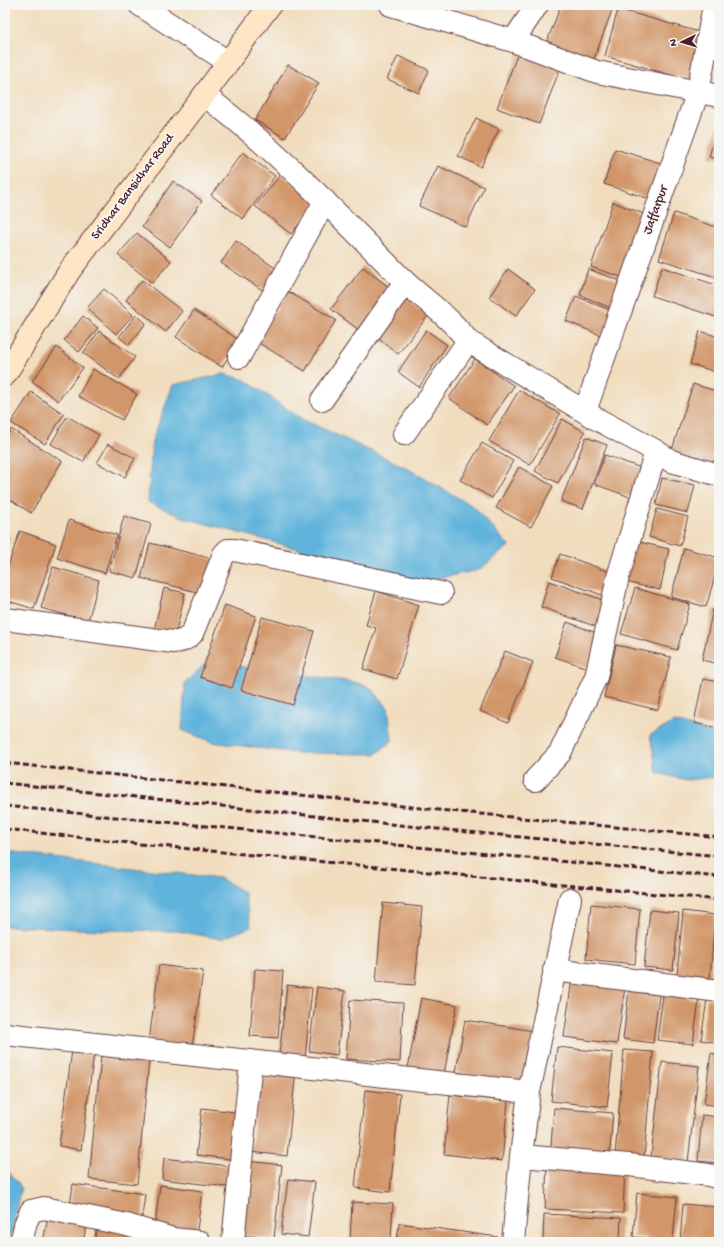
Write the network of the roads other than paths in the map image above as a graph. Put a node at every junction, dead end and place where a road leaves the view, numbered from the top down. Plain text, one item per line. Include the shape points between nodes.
1 (140, 5) edge
2 (270, 5) edge
3 (391, 5) edge
4 (537, 5) edge
5 (714, 5) edge
6 (513, 41) junction
7 (228, 62) junction
8 (709, 94) edge
9 (204, 95) junction
10 (326, 202) junction
11 (405, 282) junction
12 (468, 341) junction
13 (239, 357) dead end
14 (5, 375) edge
15 (322, 400) dead end
16 (585, 411) junction
17 (404, 434) dead end
18 (656, 451) junction
19 (719, 475) edge
20 (442, 593) dead end
21 (5, 619) edge
22 (535, 780) dead end
23 (570, 899) dead end
24 (554, 970) junction
25 (719, 991) edge
26 (5, 1034) edge
27 (251, 1061) junction
28 (529, 1092) junction
29 (520, 1156) junction
30 (719, 1178) edge
31 (21, 1242) edge
32 (200, 1242) edge
33 (233, 1242) edge
34 (512, 1242) edge

1 - 7 street
2 - 7 street, Sridhar Bansidhar Road
3 - 6 street
4 - 6 street
5 - 8 street, Jaffarpur
6 - 8 street via 597,72
7 - 9 street, Sridhar Bansidhar Road
8 - 16 street, Jaffarpur
9 - 10 street via 230,114
9 - 14 street, Sridhar Bansidhar Road via 70,270
10 - 11 street
10 - 13 street
11 - 12 street via 454,325
11 - 15 street
12 - 16 street
12 - 17 street
16 - 18 street
18 - 19 street via 670,461
18 - 22 street via 618,577 596,677 560,753
20 - 21 street via 228,550 224,554 192,634 180,642
23 - 24 street
24 - 25 street
24 - 28 street
26 - 27 street
27 - 28 street
27 - 33 street
28 - 29 street
29 - 30 street via 629,1165
29 - 34 street
31 - 32 street via 31,1211 44,1208 127,1225 173,1239

